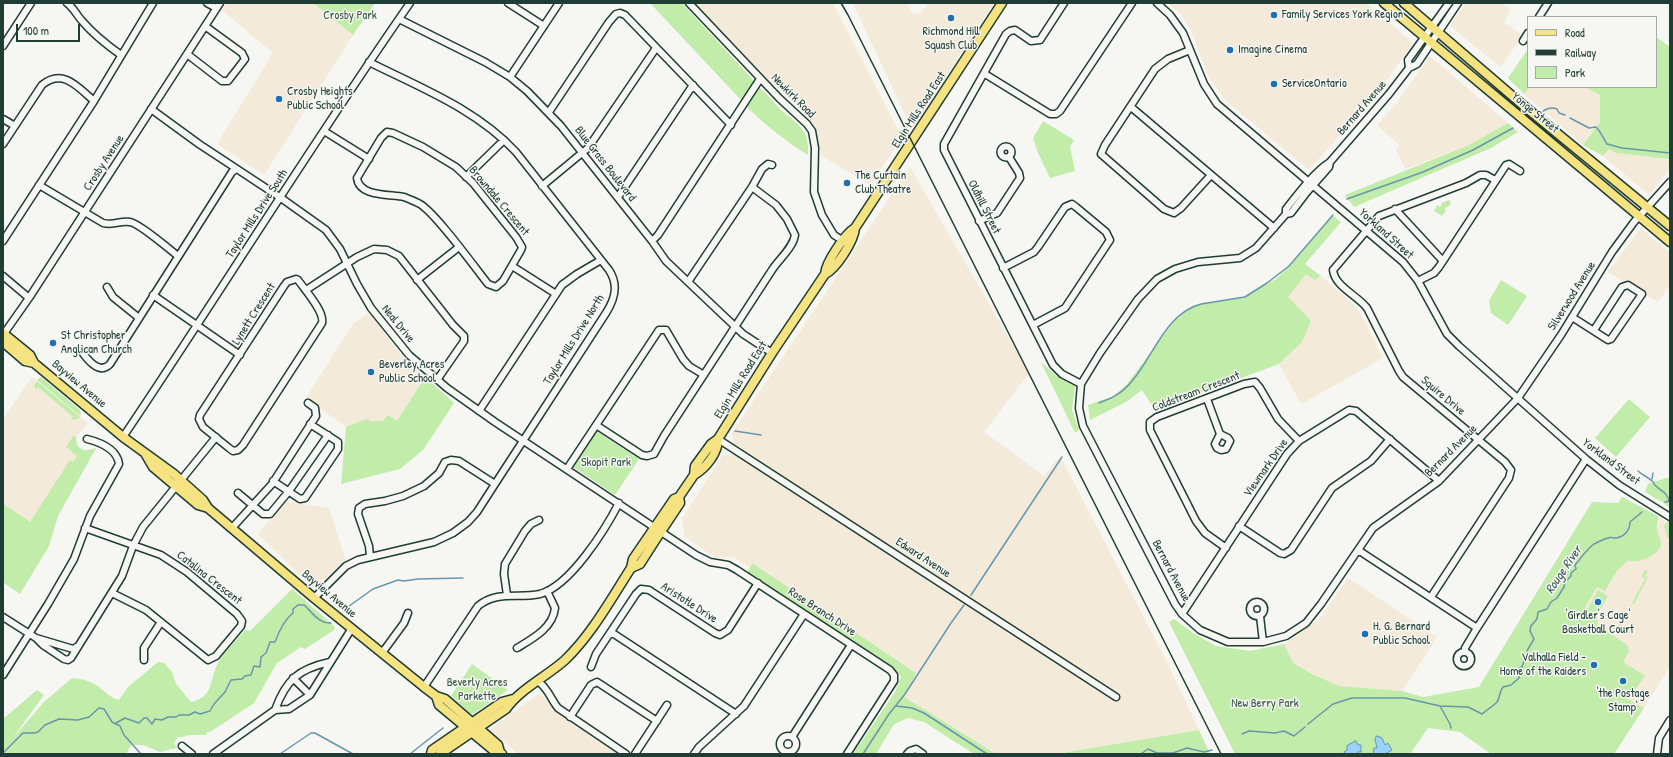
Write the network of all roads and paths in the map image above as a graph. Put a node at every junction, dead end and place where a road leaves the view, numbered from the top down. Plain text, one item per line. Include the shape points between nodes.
1 (30, 3) edge
2 (67, 3) edge
3 (153, 3) edge
4 (207, 3) edge
5 (410, 3) edge
6 (508, 3) edge
7 (559, 3) edge
8 (689, 3) edge
9 (1002, 3) edge
10 (1064, 3) edge
11 (1132, 3) edge
12 (1157, 3) edge
13 (1384, 3) edge
14 (1404, 3) edge
15 (1449, 3) edge
16 (1458, 3) edge
17 (1548, 3) edge
18 (218, 6) edge
19 (1540, 16) edge
20 (399, 19) junction
21 (205, 26) junction
22 (544, 26) junction
23 (1436, 30) junction
24 (1527, 35) edge
25 (1429, 40) junction
26 (1523, 41) dead end
27 (3, 46) edge
28 (656, 48) junction
29 (1190, 50) junction
30 (187, 54) junction
31 (121, 55) junction
32 (369, 62) junction
33 (985, 74) junction
34 (510, 77) junction
35 (760, 79) junction
36 (693, 84) junction
37 (94, 101) junction
38 (1130, 107) junction
39 (151, 109) junction
40 (549, 112) junction
41 (3, 119) edge
42 (731, 125) junction
43 (15, 126) junction
44 (324, 131) junction
45 (504, 140) junction
46 (3, 144) edge
47 (582, 154) junction
48 (1009, 157) dead end
49 (369, 159) junction
50 (772, 165) dead end
51 (236, 169) junction
52 (1520, 171) dead end
53 (1211, 175) junction
54 (466, 177) junction
55 (1495, 180) junction
56 (1670, 182) edge
57 (1311, 184) junction
58 (39, 185) junction
59 (542, 186) junction
60 (752, 187) junction
61 (618, 197) junction
62 (281, 198) junction
63 (1647, 207) junction
64 (1396, 210) junction
65 (85, 212) junction
66 (1639, 217) junction
67 (979, 221) junction
68 (1670, 226) edge
69 (1274, 228) junction
70 (1366, 230) junction
71 (3, 241) edge
72 (652, 241) junction
73 (846, 242) junction
74 (1670, 242) edge
75 (459, 247) junction
76 (178, 256) junction
77 (601, 260) junction
78 (1442, 260) junction
79 (348, 264) junction
80 (512, 266) junction
81 (1003, 268) junction
82 (3, 276) edge
83 (417, 280) junction
84 (1418, 281) junction
85 (688, 282) junction
86 (107, 287) dead end
87 (306, 290) junction
88 (556, 294) junction
89 (153, 295) junction
90 (29, 298) junction
91 (1572, 317) junction
92 (139, 318) junction
93 (1033, 325) junction
94 (197, 326) junction
95 (736, 326) junction
96 (1594, 330) junction
97 (3, 336) edge
98 (80, 349) dead end
99 (772, 353) junction
100 (240, 355) junction
101 (704, 375) junction
102 (437, 380) junction
103 (1081, 384) junction
104 (1207, 398) junction
105 (1518, 398) junction
106 (308, 403) dead end
107 (479, 411) junction
108 (310, 424) junction
109 (596, 425) junction
110 (328, 434) junction
111 (1220, 434) dead end
112 (123, 436) junction
113 (216, 437) junction
114 (87, 439) dead end
115 (718, 439) junction
116 (1390, 439) junction
117 (523, 441) junction
118 (1299, 441) junction
119 (1478, 441) junction
120 (1586, 459) junction
121 (567, 469) junction
122 (273, 481) junction
123 (1439, 481) junction
124 (178, 483) junction
125 (496, 484) junction
126 (289, 491) junction
127 (238, 493) dead end
128 (619, 503) junction
129 (252, 505) junction
130 (1670, 517) edge
131 (539, 520) dead end
132 (1240, 526) junction
133 (85, 528) junction
134 (232, 528) junction
135 (658, 529) junction
136 (133, 546) junction
137 (1226, 548) junction
138 (1358, 550) junction
139 (370, 557) junction
140 (758, 584) junction
141 (547, 591) junction
142 (112, 593) junction
143 (507, 595) junction
144 (1431, 597) junction
145 (314, 598) junction
146 (408, 613) dead end
147 (804, 614) junction
148 (1182, 614) junction
149 (1260, 616) dead end
150 (3, 617) edge
151 (161, 622) junction
152 (352, 628) junction
153 (1477, 628) junction
154 (611, 632) junction
155 (29, 634) junction
156 (36, 638) junction
157 (1263, 642) junction
158 (79, 644) junction
159 (851, 645) junction
160 (69, 648) junction
161 (517, 648) dead end
162 (1465, 652) dead end
163 (382, 653) junction
164 (72, 657) junction
165 (144, 660) dead end
166 (330, 662) junction
167 (590, 667) dead end
168 (3, 675) edge
169 (293, 678) junction
170 (538, 682) junction
171 (424, 687) junction
172 (310, 695) junction
173 (1116, 697) dead end
174 (667, 706) dead end
175 (275, 710) junction
176 (736, 714) junction
177 (570, 717) junction
178 (1670, 720) edge
179 (657, 721) junction
180 (472, 727) junction
181 (792, 737) dead end
182 (182, 746) dead end
183 (501, 753) edge
184 (192, 754) edge
185 (213, 754) edge
186 (431, 754) edge
187 (440, 754) edge
188 (626, 754) edge
189 (635, 754) edge
190 (695, 754) edge
191 (847, 754) edge
192 (907, 754) edge
193 (923, 754) edge
194 (1657, 754) edge

1 - 27 street
2 - 31 street via 96,35
3 - 31 street
4 - 18 street
5 - 20 street, Taylor Mills Drive South
6 - 22 street
7 - 22 street
8 - 35 street, Newkirk Road
9 - 73 main road, Elgin Mills Road East via 855,228 848,233
10 - 33 street, Oldhill Street via 1040,40 1031,41 1015,30 1006,34
11 - 33 street via 1056,114 1050,114
12 - 29 street, Yorkland Street via 1183,33
13 - 25 main road, Yonge Street
14 - 23 main road, Yonge Street
15 - 23 street
16 - 23 street
17 - 19 street
18 - 21 street, Crosby Avenue
20 - 32 street, Taylor Mills Drive South
20 - 34 street, Blue Grass Boulevard
21 - 30 street, Crosby Avenue
21 - 30 street via 242,53 245,59 228,81 222,81
22 - 34 street
23 - 25 street, Bernard Avenue
23 - 63 main road, Yonge Street
24 - 26 street
25 - 57 street, Bernard Avenue via 1417,64 1409,68 1330,162 1324,165
25 - 66 main road, Yonge Street
28 - 36 street
28 - 40 street via 625,15 616,14
28 - 47 street
29 - 38 street via 1168,59 1155,69
29 - 57 street, Yorkland Street via 1204,84 1217,104
30 - 39 street, Crosby Avenue
31 - 37 street
32 - 44 street, Taylor Mills Drive South
32 - 45 street, Taylor Mills Drive North via 464,110
33 - 67 street, Oldhill Street via 944,144 944,150
34 - 40 street, Blue Grass Boulevard
35 - 42 street
35 - 73 street, Newkirk Road via 799,115 812,131 815,148 814,192 822,215 834,235
36 - 42 street
36 - 61 street
37 - 43 street via 66,79 52,78 42,84
37 - 58 street
38 - 53 street
38 - 53 street via 1101,154 1157,203 1169,212 1178,211
39 - 51 street, Neal Drive
39 - 65 street, Crosby Avenue
40 - 47 street, Blue Grass Boulevard
41 - 43 street
42 - 72 street
43 - 46 street
44 - 49 street
44 - 62 street, Taylor Mills Drive South
45 - 54 street
45 - 59 street, Taylor Mills Drive North
47 - 59 street
47 - 61 street, Blue Grass Boulevard
48 - 67 street via 1020,178 997,213
49 - 54 street, Browndale Crescent via 384,134 393,132 445,160
49 - 75 street, Browndale Crescent via 357,178 359,184 374,193 406,198 421,205
50 - 60 street via 768,164 762,169
51 - 62 street, Neal Drive
51 - 76 street
52 - 55 street via 1509,164 1506,165
53 - 69 street
54 - 80 street, Browndale Crescent via 521,245
55 - 64 street via 1480,175
55 - 78 street
56 - 63 street, Silverwood Avenue
57 - 69 street, Bernard Avenue via 1286,208 1286,214
57 - 70 street, Yorkland Street
58 - 65 street
58 - 71 street
59 - 77 street, Taylor Mills Drive North
60 - 85 street
60 - 95 street via 776,205 795,235 790,248 774,266
61 - 72 street, Blue Grass Boulevard
62 - 79 street, Neal Drive via 326,230
62 - 94 street, Taylor Mills Drive South
63 - 66 street, Silverwood Avenue
63 - 68 main road, Yonge Street
64 - 70 street via 1379,216
64 - 78 street
65 - 76 street via 109,225 127,222 136,224
65 - 90 street, Crosby Avenue
66 - 74 main road, Yonge Street
66 - 91 street, Silverwood Avenue via 1604,265
67 - 81 street, Oldhill Street
69 - 103 street, Bernard Avenue via 1256,248 1240,258 1198,262 1175,269 1157,279 1138,299
70 - 84 street, Yorkland Street via 1402,262
70 - 119 street, Squire Drive via 1333,270 1335,279 1367,308 1404,377
72 - 85 street, Blue Grass Boulevard via 666,261
73 - 99 main road, Elgin Mills Road East via 832,270 825,274
75 - 80 street, Browndale Crescent via 494,288
75 - 83 street
76 - 89 street
77 - 88 street via 568,280
77 - 117 street, Taylor Mills Drive North via 613,276 616,291 614,298
78 - 84 street via 1434,273
79 - 83 street via 374,249 387,250 399,256
79 - 87 street
79 - 102 street, Neal Drive via 371,308 403,348
80 - 88 street
81 - 93 street, Oldhill Street
81 - 93 street via 1027,256 1038,247 1068,205 1076,207 1109,237 1110,240 1065,308
82 - 90 street
83 - 102 street via 464,336 464,341
84 - 105 street, Yorkland Street via 1447,334
85 - 95 street, Blue Grass Boulevard
86 - 92 street via 113,297
87 - 100 street, Lynett Crescent via 296,279 287,282
87 - 113 street, Lynett Crescent via 323,318 320,329 241,448 231,450
88 - 107 street
89 - 92 street
89 - 94 street
90 - 97 street, Crosby Avenue
91 - 96 street
91 - 105 street, Silverwood Avenue
92 - 98 street via 107,367 100,369 95,366
93 - 103 street, Oldhill Street via 1053,365 1058,371
94 - 100 street
94 - 112 street, Taylor Mills Drive South
95 - 99 street, Blue Grass Boulevard via 743,334
95 - 101 street
96 - 96 street via 1608,340 1612,339 1642,294 1628,285 1622,287
97 - 112 main road, Bayview Avenue
99 - 115 main road, Elgin Mills Road East
100 - 113 street, Lynett Crescent via 199,419 203,427
101 - 109 street via 653,455 642,455
101 - 109 street via 683,359 666,330 659,330
102 - 107 street, Neal Drive
103 - 148 street, Bernard Avenue via 1079,408 1083,426
104 - 111 street
104 - 118 street, Coldstream Crescent via 1255,382 1278,418
104 - 137 street, Coldstream Crescent via 1157,417 1150,424 1196,521 1205,533
105 - 119 street, Bernard Avenue
105 - 120 street, Yorkland Street
106 - 108 street via 317,413
107 - 117 street, Neal Drive
108 - 110 street
108 - 122 street
109 - 121 street
110 - 126 street
110 - 126 street via 338,442 338,449 306,498 300,499
112 - 124 main road, Bayview Avenue via 146,454 153,467
113 - 124 street
114 - 133 street via 101,443 117,457 118,464
115 - 135 main road, Elgin Mills Road East via 711,444 696,466 694,475 679,497 674,499
115 - 173 street, Edward Avenue
116 - 118 street, Viewmark Drive via 1361,414 1349,410
116 - 123 street, Viewmark Drive
116 - 132 street via 1371,461 1332,488 1291,550 1280,553
117 - 121 street, Neal Drive
117 - 125 street, Taylor Mills Drive North
118 - 132 street, Viewmark Drive via 1287,454
119 - 123 street, Bernard Avenue
119 - 144 street, Squire Drive via 1505,462 1511,473
120 - 130 street, Yorkland Street via 1619,485
120 - 153 street
121 - 128 street, Neal Drive
122 - 126 street
122 - 129 street
123 - 138 street, Bernard Avenue via 1373,528
124 - 134 main road, Bayview Avenue via 203,500 208,508
124 - 136 street via 143,527
125 - 139 street, Taylor Mills Drive North via 468,522 446,537
125 - 139 street via 459,461 451,460 445,462 439,472 415,491 385,501 365,504 359,508 358,514
126 - 129 street via 268,514 263,514
127 - 129 street
128 - 135 street, Neal Drive
128 - 141 street via 585,557 574,570
129 - 134 street
131 - 143 street via 525,531 505,564
132 - 137 street, Viewmark Drive
133 - 136 street
133 - 155 street via 74,559
134 - 145 main road, Bayview Avenue
135 - 140 street, Rose Branch Drive via 707,560 733,568
135 - 170 main road, Elgin Mills Road East via 633,559 631,568 581,642
136 - 142 street via 122,576
136 - 151 street, Catalina Crescent via 176,564 237,614 242,623 216,656 208,660
137 - 148 street, Viewmark Drive
138 - 144 street
138 - 157 street, Bernard Avenue via 1306,623 1286,636
139 - 145 street, Taylor Mills Drive North via 346,566
140 - 147 street, Rose Branch Drive
140 - 154 street, Aristotle Drive via 728,630 720,635 644,589 636,594
141 - 143 street via 539,594
141 - 161 street via 555,608 553,617 540,633
142 - 151 street, Catalina Crescent via 146,610
142 - 158 street
143 - 171 street via 490,599 474,610
144 - 153 street
145 - 152 main road, Bayview Avenue
146 - 163 street via 404,623
147 - 159 street, Rose Branch Drive
147 - 176 street via 747,702
148 - 157 street, Bernard Avenue via 1200,630 1228,642
149 - 157 street
150 - 155 street
151 - 165 street via 144,648
152 - 163 main road, Bayview Avenue
152 - 166 street
153 - 162 street
154 - 167 street
154 - 176 street
155 - 156 street
155 - 168 street
156 - 160 street
156 - 164 street via 66,660
158 - 160 street via 75,648
158 - 164 street
159 - 181 street
159 - 191 street, Rose Branch Drive via 890,670 895,678
160 - 164 street via 73,652
163 - 171 main road, Bayview Avenue
166 - 169 street via 307,668
166 - 172 street
169 - 172 street
169 - 175 street via 285,688
170 - 177 street via 546,688 558,708
170 - 180 main road, Elgin Mills Road East via 513,700 506,709
171 - 180 main road, Bayview Avenue via 436,696 439,705
172 - 175 street via 290,709
174 - 179 street
175 - 185 street
176 - 190 street
177 - 179 street via 591,685 597,682
177 - 188 street
178 - 194 street via 1659,738
179 - 189 street
180 - 183 main road, Bayview Avenue via 493,750
180 - 186 main road, Elgin Mills Road East via 432,750
180 - 187 main road, Elgin Mills Road East
182 - 184 street
192 - 193 street via 916,749

